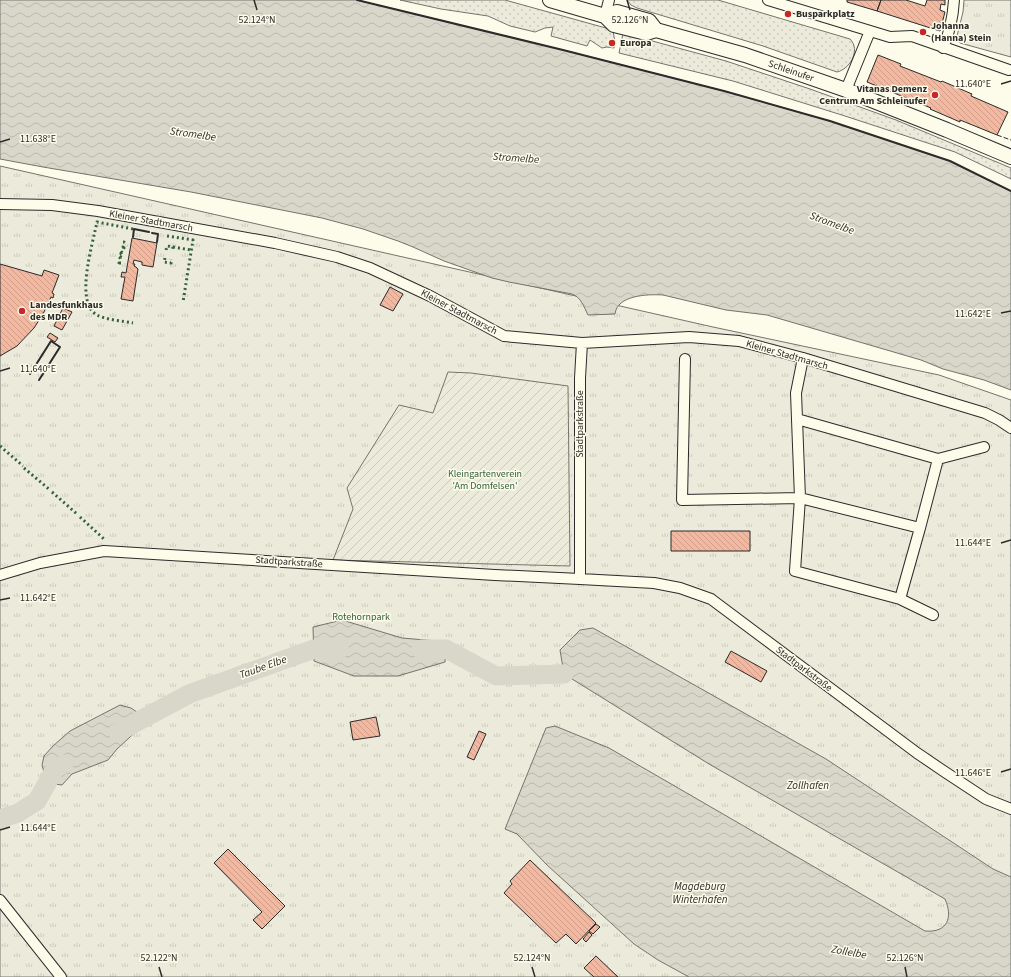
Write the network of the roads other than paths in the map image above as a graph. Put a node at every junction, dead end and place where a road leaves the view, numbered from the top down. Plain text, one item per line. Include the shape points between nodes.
1 (550, 0) edge
2 (609, 0) edge
3 (768, 0) edge
4 (954, 0) edge
5 (605, 16) junction
6 (870, 31) junction
7 (944, 48) junction
8 (1009, 70) dead end
9 (846, 90) junction
10 (1011, 157) edge
11 (0, 204) edge
12 (582, 342) junction
13 (803, 358) junction
14 (685, 359) dead end
15 (797, 419) junction
16 (1011, 428) edge
17 (984, 446) dead end
18 (938, 459) junction
19 (800, 498) junction
20 (920, 528) junction
21 (0, 575) edge
22 (580, 578) junction
23 (900, 599) junction
24 (933, 615) dead end
25 (1011, 809) edge
26 (0, 900) edge
27 (61, 977) edge

1 - 5 main road, Schleinufer
2 - 5 street
3 - 6 street
4 - 7 street via 951,26
5 - 9 main road, Schleinufer via 617,12 649,21 656,30 745,55
6 - 7 street via 890,37 912,36
6 - 9 street
7 - 8 street
9 - 10 main road, Schleinufer
11 - 12 street, Kleiner Stadtmarsch via 98,211 275,243 337,257 370,268 430,296 504,336
12 - 13 street, Kleiner Stadtmarsch via 689,337 739,341
12 - 22 street, Stadtparkstraße
13 - 15 street via 796,393
13 - 16 street, Kleiner Stadtmarsch via 985,413
14 - 19 street via 682,500
15 - 18 street
15 - 19 street
17 - 18 street
18 - 20 street
19 - 20 street
19 - 23 street via 795,571
20 - 23 street
21 - 22 street, Stadtparkstraße via 50,560 104,551
22 - 25 street, Stadtparkstraße via 654,583 680,588 711,600 917,753 986,799
23 - 24 street
26 - 27 street

